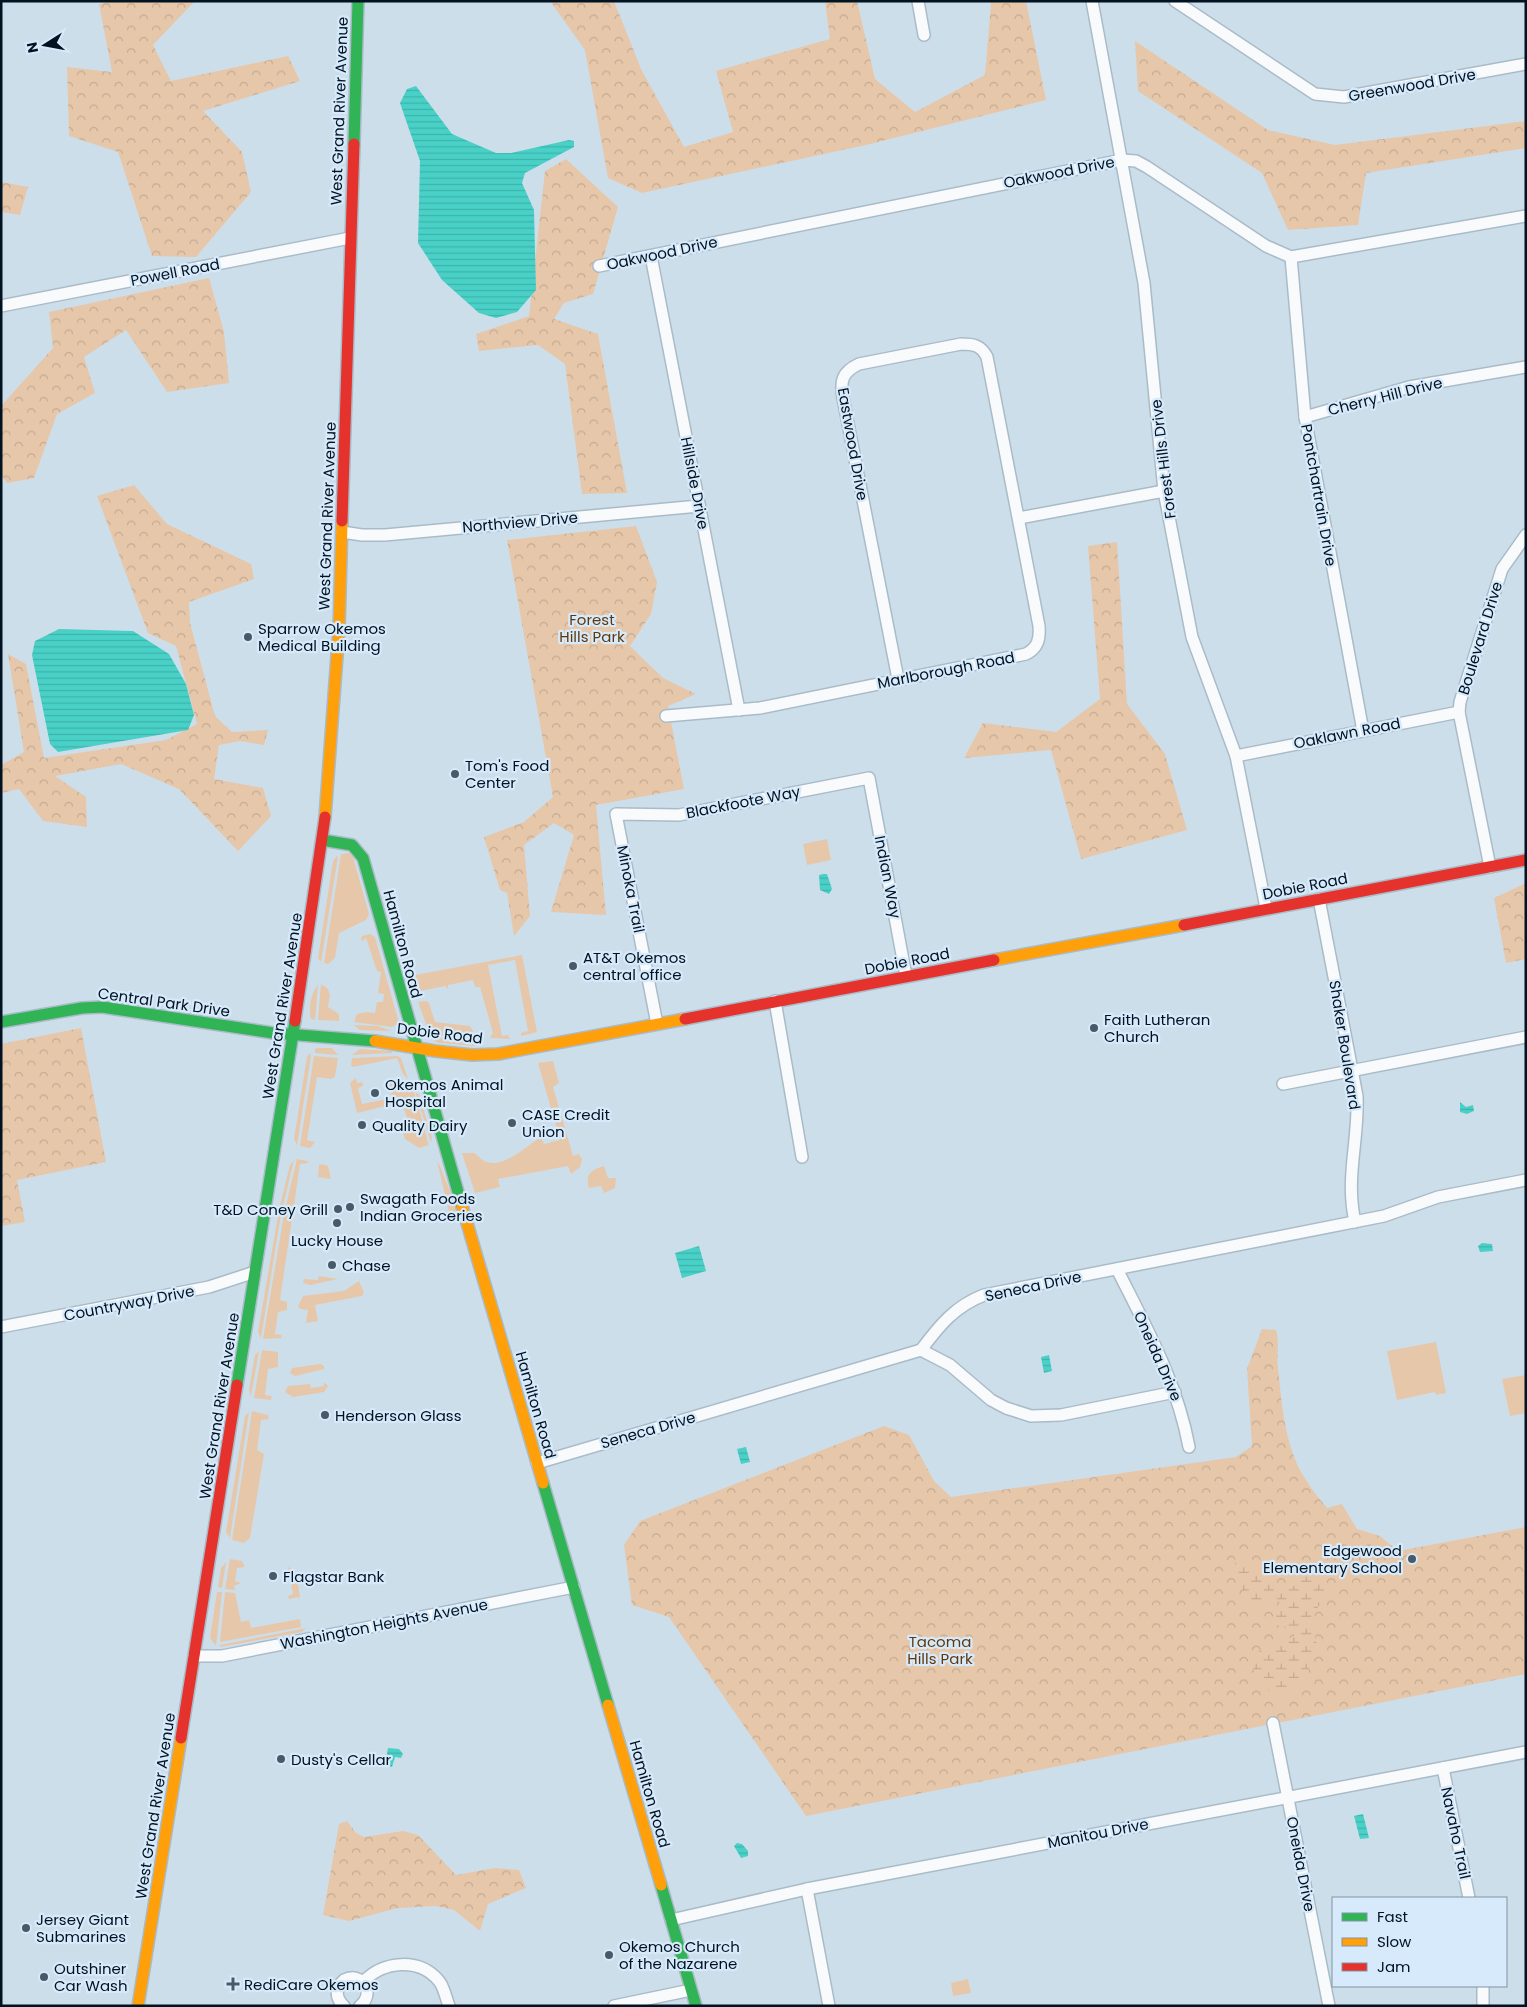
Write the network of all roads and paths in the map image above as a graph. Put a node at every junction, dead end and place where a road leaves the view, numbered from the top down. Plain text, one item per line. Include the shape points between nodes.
1 (358, 1) edge
2 (918, 1) edge
3 (1092, 1) edge
4 (1175, 1) edge
5 (924, 35) dead end
6 (1526, 64) edge
7 (1122, 160) junction
8 (1526, 216) edge
9 (350, 238) junction
10 (652, 256) junction
11 (1290, 257) junction
12 (599, 266) dead end
13 (1, 306) edge
14 (1526, 367) edge
15 (1305, 417) junction
16 (1164, 491) junction
17 (699, 506) junction
18 (1019, 518) junction
19 (342, 532) junction
20 (1526, 536) edge
21 (898, 680) junction
22 (740, 710) junction
23 (1459, 712) junction
24 (666, 716) dead end
25 (1363, 731) junction
26 (1236, 756) junction
27 (869, 778) joint
28 (616, 814) joint
29 (322, 840) junction
30 (1526, 860) edge
31 (1490, 867) junction
32 (1319, 898) junction
33 (1266, 908) junction
34 (906, 976) junction
35 (775, 1001) junction
36 (1, 1022) edge
37 (657, 1024) junction
38 (293, 1035) junction
39 (1526, 1037) edge
40 (415, 1047) junction
41 (1353, 1071) junction
42 (1283, 1084) dead end
43 (802, 1158) dead end
44 (1526, 1180) edge
45 (1355, 1222) junction
46 (1117, 1269) junction
47 (255, 1272) junction
48 (1, 1327) edge
49 (921, 1350) junction
50 (1175, 1392) junction
51 (1189, 1447) dead end
52 (537, 1463) junction
53 (574, 1587) junction
54 (194, 1656) junction
55 (1273, 1723) dead end
56 (1526, 1752) edge
57 (1443, 1768) junction
58 (1288, 1797) junction
59 (807, 1889) junction
60 (1469, 1897) edge
61 (671, 1920) junction
62 (363, 1982) junction
63 (1483, 1987) edge
64 (691, 1990) junction
65 (138, 2006) edge
66 (344, 2006) edge
67 (360, 2006) edge
68 (449, 2006) edge
69 (614, 2006) edge
70 (696, 2006) edge
71 (829, 2006) edge
72 (1329, 2006) edge
73 (1483, 2006) edge

1 - 9 street, West Grand River Avenue
2 - 5 street
3 - 7 street, Forest Hills Drive
4 - 6 street, Greenwood Drive via 1315,94 1344,97
7 - 10 street, Oakwood Drive
7 - 11 street, Oakwood Drive via 1147,167 1266,246
7 - 16 street, Forest Hills Drive via 1144,283
8 - 11 street
9 - 13 street, Powell Road
9 - 19 street, West Grand River Avenue
10 - 12 street, Oakwood Drive
10 - 17 street, Hillside Drive
11 - 15 street, Pontchartrain Drive
14 - 15 street, Cherry Hill Drive via 1409,387
15 - 25 street, Pontchartrain Drive
16 - 18 street
16 - 26 street, Forest Hills Drive via 1192,637
17 - 19 street, Northview Drive via 373,536
17 - 22 street, Hillside Drive
18 - 21 street, Marlborough Road via 1039,626 1038,644 1026,654
18 - 21 street, Eastwood Drive via 988,357 983,349 961,344 858,364 846,371 841,381 843,398
19 - 29 street, West Grand River Avenue via 338,659
20 - 23 street, Boulevard Drive via 1502,569 1462,693
21 - 22 street, Marlborough Road
22 - 24 street, Marlborough Road
23 - 25 street, Oaklawn Road
23 - 31 street, Boulevard Drive
25 - 26 street, Oaklawn Road
26 - 33 street, Forest Hills Drive
27 - 28 street, Blackfoote Way via 679,815
27 - 34 street, Indian Way
28 - 37 street, Minoka Trail
29 - 38 street, West Grand River Avenue
29 - 40 street, Hamilton Road via 353,845 362,854
30 - 31 street, Dobie Road
31 - 32 street, Dobie Road
32 - 33 street, Dobie Road
32 - 41 street, Shaker Boulevard
33 - 34 street, Dobie Road
34 - 35 street, Dobie Road
35 - 37 street, Dobie Road
35 - 43 street
36 - 38 street, Central Park Drive via 102,1007
37 - 40 street, Dobie Road via 498,1054 472,1055
38 - 40 street, Dobie Road via 393,1042
38 - 47 street, West Grand River Avenue
39 - 41 street
40 - 52 street, Hamilton Road
41 - 42 street
41 - 45 street, Shaker Boulevard via 1357,1123 1350,1184
44 - 45 street, Seneca Drive via 1438,1197 1384,1216
45 - 46 street, Seneca Drive
46 - 49 street, Seneca Drive via 994,1292 974,1299 948,1316
46 - 50 street, Oneida Drive via 1158,1350
47 - 48 street, Countryway Drive via 209,1287
47 - 54 street, West Grand River Avenue
49 - 50 street via 950,1365 991,1400 1031,1416 1061,1415
49 - 52 street, Seneca Drive
50 - 51 street, Oneida Drive
52 - 53 street, Hamilton Road
53 - 54 street, Washington Heights Avenue via 217,1657
53 - 61 street, Hamilton Road
54 - 65 street, West Grand River Avenue
55 - 58 street, Oneida Drive
56 - 57 street, Manitou Drive
57 - 58 street, Manitou Drive
57 - 60 street, Navaho Trail
58 - 59 street, Manitou Drive
58 - 72 street, Oneida Drive
59 - 61 street, Manitou Drive
59 - 71 street
61 - 64 street, Hamilton Road
62 - 66 street via 352,1978 340,1983 337,1995
62 - 67 street via 368,1993
62 - 68 street via 372,1973 386,1967 413,1966 426,1970 440,1982
63 - 73 street
64 - 69 street
64 - 70 street, Hamilton Road

